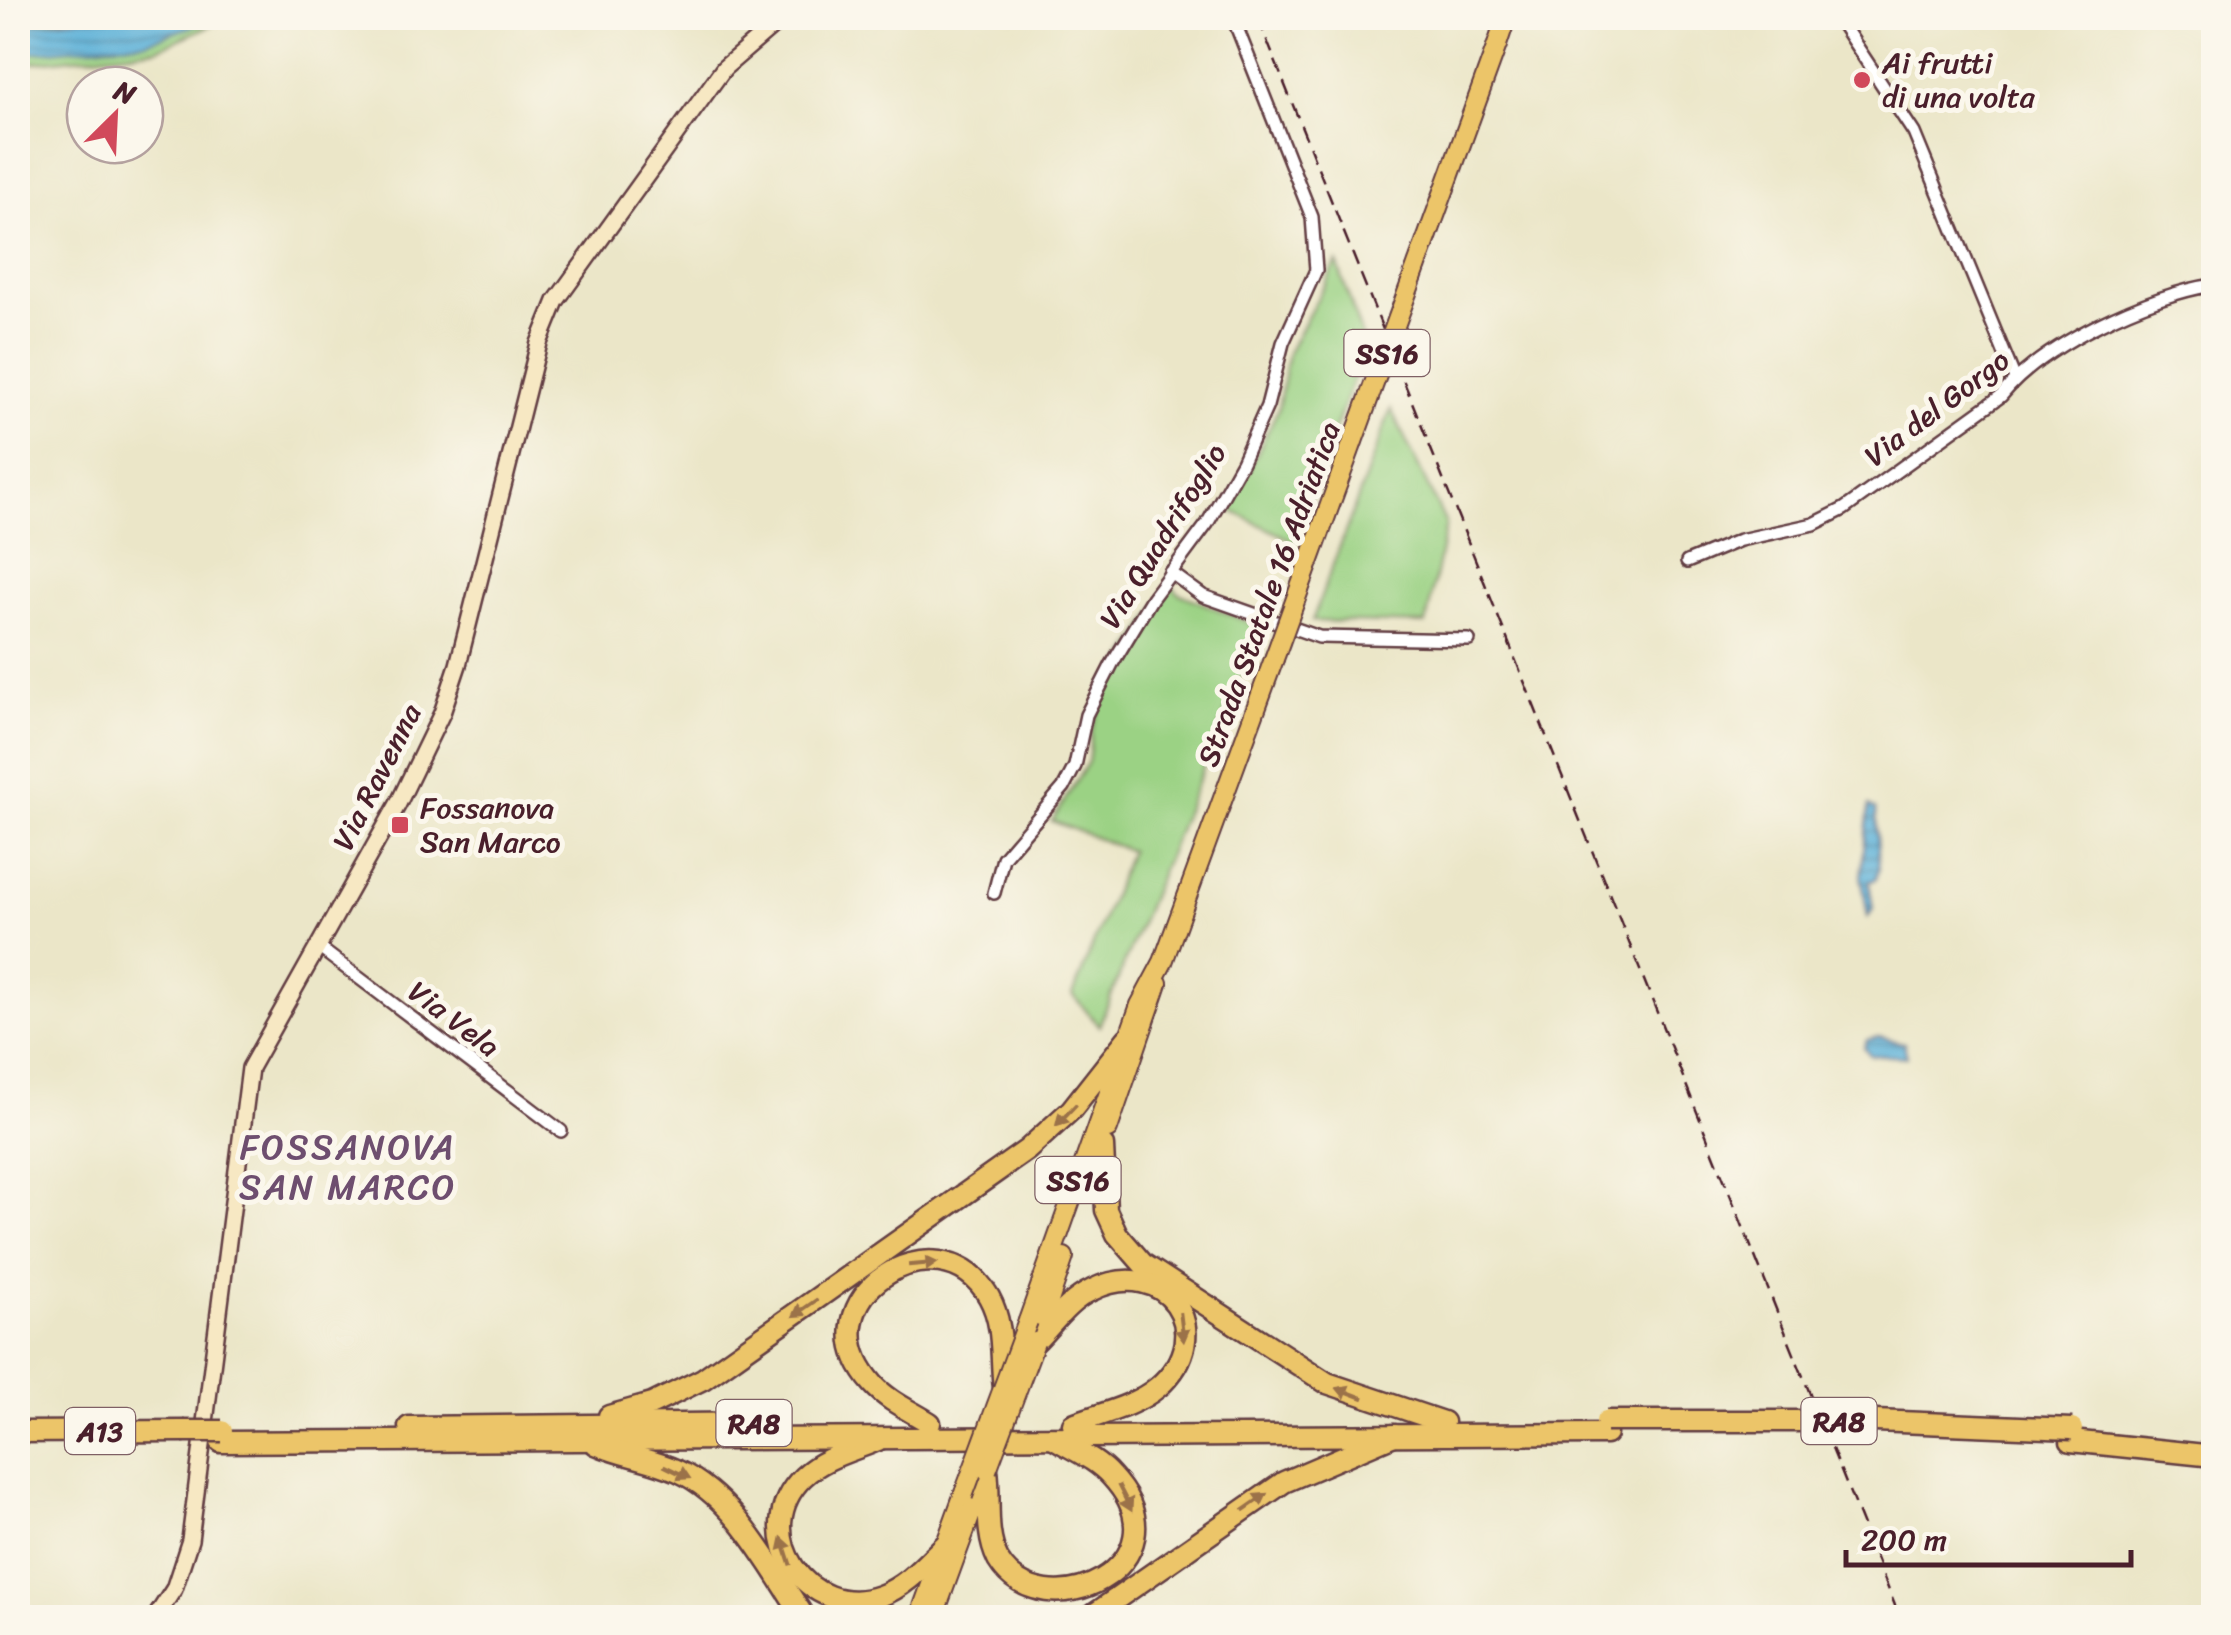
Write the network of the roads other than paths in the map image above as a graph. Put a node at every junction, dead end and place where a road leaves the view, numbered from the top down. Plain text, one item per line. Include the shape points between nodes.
1 (782, 18) edge
2 (1234, 18) edge
3 (1506, 18) edge
4 (1838, 18) edge
5 (2214, 285) edge
6 (2014, 379) junction
7 (1687, 562) dead end
8 (1170, 572) junction
9 (1469, 640) dead end
10 (994, 893) dead end
11 (317, 946) junction
12 (1162, 962) junction
13 (1128, 1039) junction
14 (561, 1131) dead end
15 (1102, 1146) junction
16 (1040, 1326) junction
17 (1004, 1388) junction
18 (1443, 1422) junction
19 (930, 1423) junction
20 (1072, 1424) junction
21 (1606, 1427) junction
22 (18, 1432) edge
23 (582, 1432) junction
24 (1396, 1434) junction
25 (2072, 1435) junction
26 (183, 1436) junction
27 (245, 1436) joint
28 (888, 1436) junction
29 (1052, 1437) junction
30 (18, 1443) edge
31 (2214, 1444) edge
32 (2214, 1456) edge
33 (987, 1470) joint
34 (971, 1518) junction
35 (946, 1545) junction
36 (155, 1618) edge
37 (806, 1618) edge
38 (919, 1618) edge
39 (933, 1618) edge
40 (1089, 1618) edge

1 - 11 main road, Via Ravenna via 724,68 556,301 539,343 448,700
2 - 8 street, Via Quadrifoglio via 1312,217 1316,270 1242,462
3 - 12 main road, Strada Statale 16 Adriatica / SS16, bridge
4 - 6 street via 1914,133
5 - 6 street, Via del Gorgo via 2093,328
6 - 7 street, Via del Gorgo via 2001,396 1844,509
8 - 9 street via 1203,596 1319,637
8 - 10 street, Via Quadrifoglio via 1096,692 1064,787 1003,858
11 - 14 street, Via Vela
11 - 36 main road, Via Ravenna via 250,1068 190,1540 174,1588
12 - 13 main road, Strada Statale 16 Adriatica / SS16
12 - 15 main road, Strada Statale 16 Adriatica / SS16 via 1152,1010
13 - 16 main road, Strada Statale 16 Adriatica / SS16
13 -> 23 highway via 1072,1110 1028,1150 720,1368
15 - 16 main road, Strada Statale 16 Adriatica / SS16
18 -> 15 highway via 1327,1384 1143,1264 1106,1210
16 - 17 main road, Strada Statale 16 Adriatica / SS16, bridge
16 -> 20 highway via 1088,1291 1132,1280 1168,1294 1180,1308 1186,1327 1180,1359 1158,1386 1122,1408
16 - 33 main road, Strada Statale 16 Adriatica / SS16, bridge
19 -> 17 highway via 882,1394 862,1370 852,1326 862,1294 904,1266 943,1263 978,1283 998,1318
17 - 34 main road, Strada Statale 16 Adriatica / SS16, bridge
18 - 20 highway, RA8
18 - 21 highway, RA8
19 - 20 highway, RA8
19 - 23 highway, RA8
21 - 24 highway, RA8
21 - 25 highway, RA8
22 - 26 highway, A13
23 - 27 highway, RA8
23 - 28 highway, RA8
23 -> 37 highway via 702,1486 742,1528
24 - 29 highway, RA8
40 -> 24 highway via 1284,1482
25 - 31 highway, RA8
25 - 32 highway, RA8
26 - 27 highway, A13
26 - 30 highway, A13
28 - 29 highway, RA8
35 -> 28 highway via 906,1582 856,1600 814,1591 786,1556 782,1514 797,1484 834,1456
29 -> 34 highway via 1100,1466 1124,1495 1135,1538 1122,1570 1085,1596 1037,1596 1016,1585
33 - 34 highway
34 - 35 main road, Strada Statale 16 Adriatica / SS16
34 - 39 main road, Strada Statale 16 Adriatica / SS16
35 - 38 main road, Strada Statale 16 Adriatica / SS16

